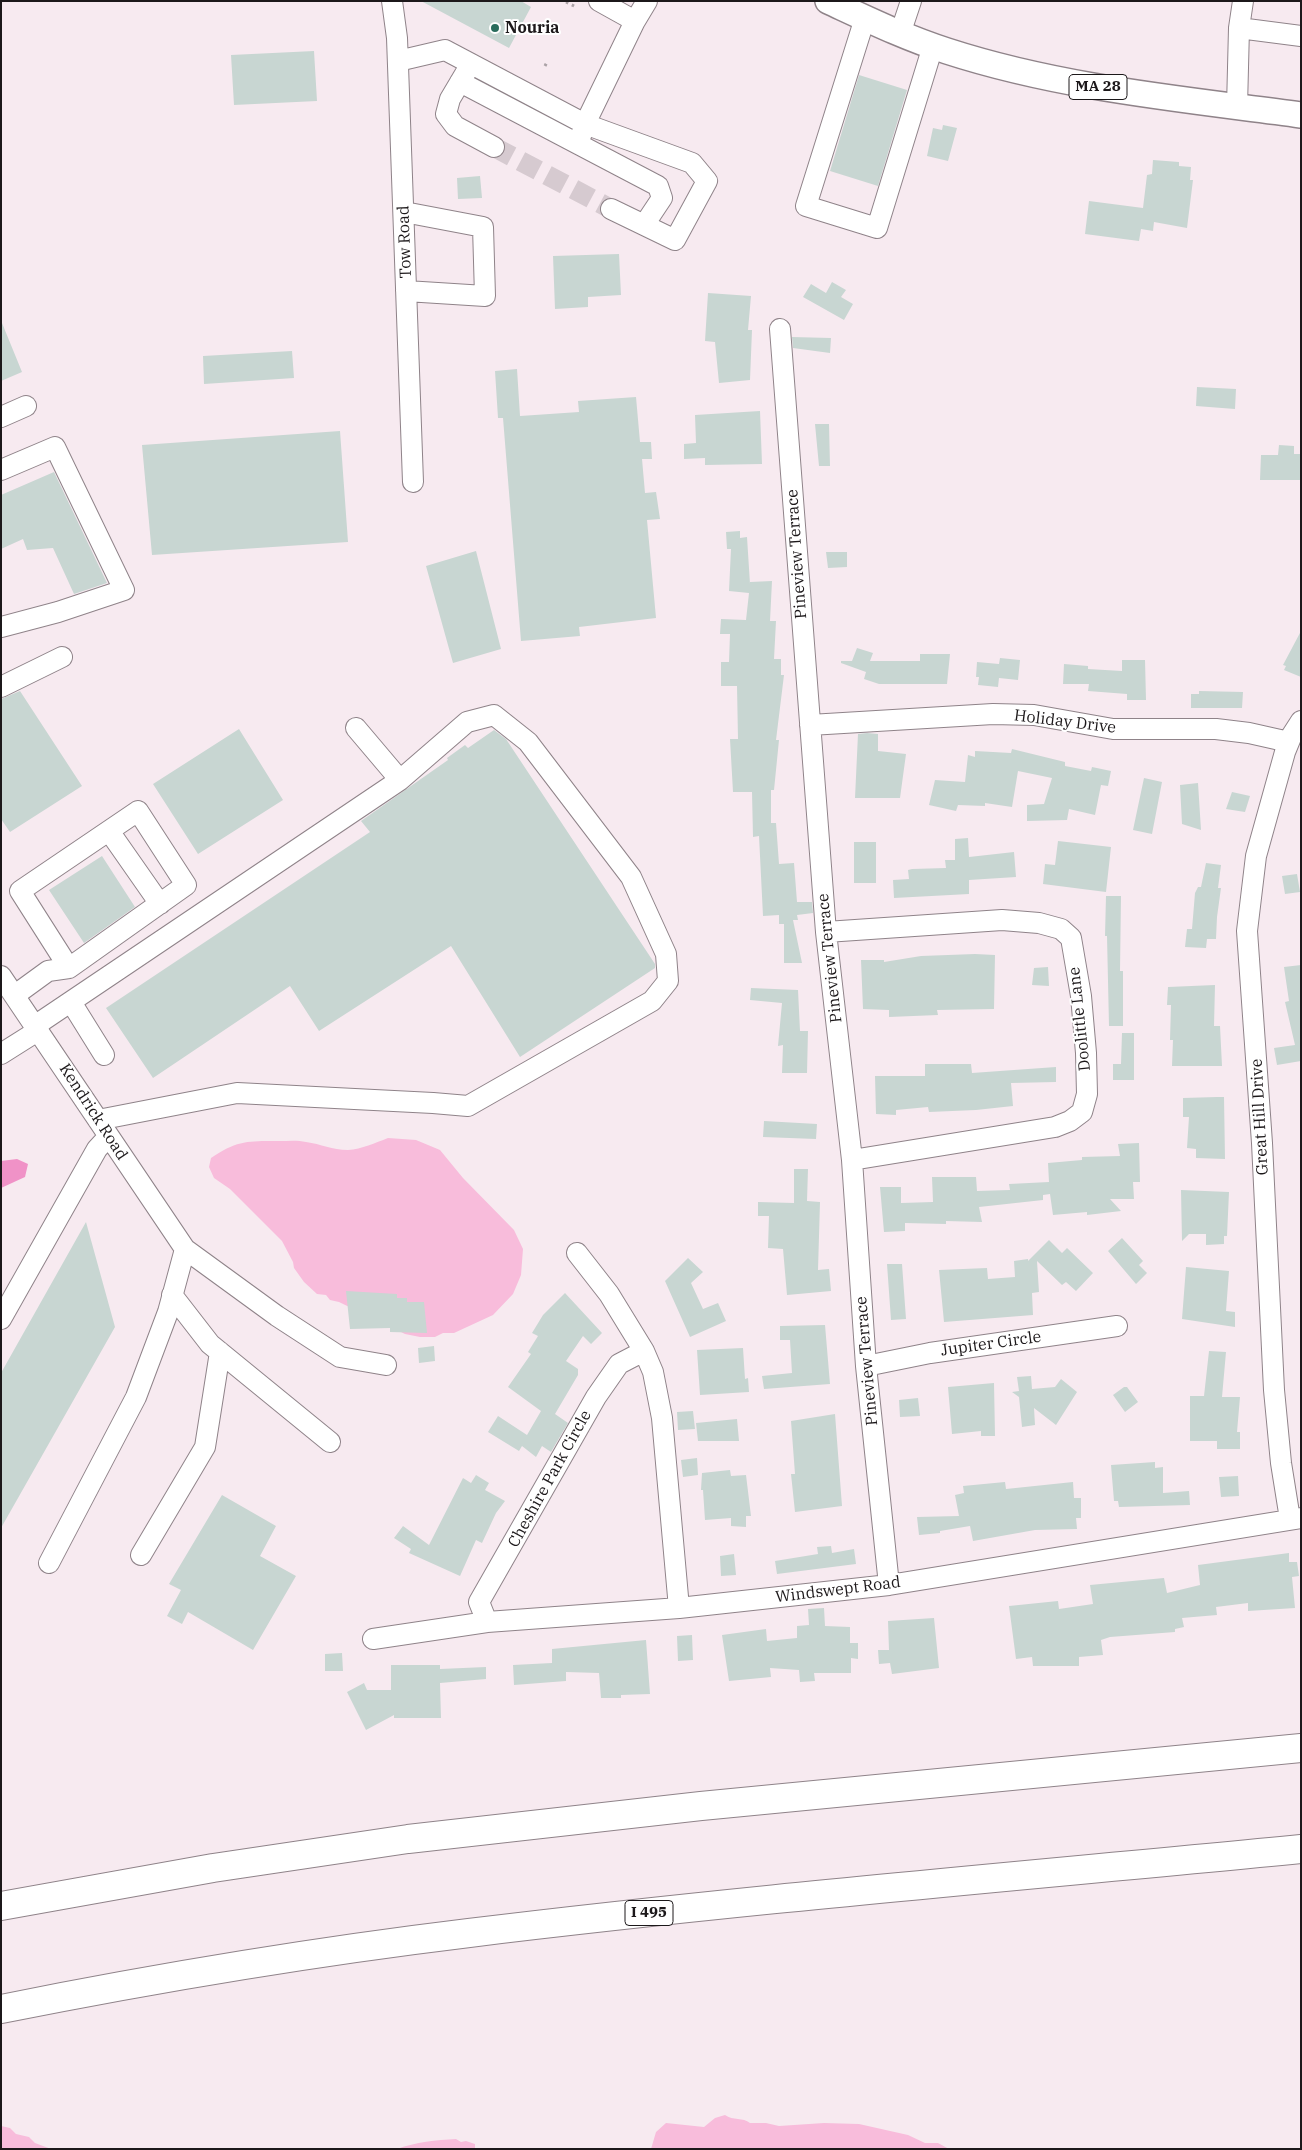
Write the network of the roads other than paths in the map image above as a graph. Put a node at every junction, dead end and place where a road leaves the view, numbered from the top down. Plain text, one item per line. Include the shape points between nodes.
1 (392, 1) edge
2 (599, 1) edge
3 (647, 1) edge
4 (828, 1) edge
5 (911, 1) edge
6 (1243, 1) edge
7 (865, 18) junction
8 (636, 21) junction
9 (1239, 28) junction
10 (900, 34) junction
11 (1301, 36) edge
12 (933, 46) junction
13 (398, 61) junction
14 (471, 64) junction
15 (460, 82) junction
16 (1237, 107) junction
17 (1301, 115) edge
18 (585, 124) junction
19 (578, 144) junction
20 (494, 147) tunnel mouth
21 (612, 209) tunnel mouth
22 (404, 212) junction
23 (644, 225) junction
24 (406, 291) junction
25 (780, 330) dead end
26 (26, 406) dead end
27 (1, 417) edge
28 (1, 470) edge
29 (413, 482) dead end
30 (1, 627) edge
31 (62, 657) dead end
32 (1, 687) edge
33 (1301, 721) edge
34 (810, 725) junction
35 (356, 728) dead end
36 (1289, 742) junction
37 (400, 780) junction
38 (109, 831) junction
39 (160, 904) junction
40 (826, 932) junction
41 (69, 968) junction
42 (1, 976) edge
43 (15, 996) junction
44 (71, 1002) junction
45 (38, 1027) junction
46 (1, 1054) edge
47 (104, 1055) dead end
48 (103, 1128) junction
49 (852, 1160) junction
50 (185, 1249) junction
51 (577, 1253) dead end
52 (172, 1295) junction
53 (1, 1319) edge
54 (1117, 1326) dead end
55 (644, 1351) junction
56 (220, 1352) junction
57 (386, 1365) dead end
58 (866, 1366) junction
59 (330, 1442) dead end
60 (1296, 1519) edge
61 (141, 1555) dead end
62 (49, 1563) dead end
63 (889, 1585) junction
64 (679, 1608) junction
65 (487, 1622) junction
66 (373, 1639) dead end
67 (1301, 1748) edge
68 (1301, 1849) edge
69 (1, 1906) edge
70 (1, 2009) edge

1 - 13 street, Tow Road
2 - 8 street
3 - 8 street
4 - 7 main road, MA 28
5 - 10 street
6 - 9 street
7 - 10 main road, MA 28
7 - 12 street via 806,206 877,228
8 - 18 street
9 - 11 street
9 - 16 street
10 - 12 main road, MA 28
12 - 16 main road, MA 28 via 994,65 1081,85
13 - 14 street via 445,50
13 - 22 street, Tow Road
14 - 15 street
14 - 18 street
15 - 19 street
15 - 20 street via 446,114 455,126
16 - 17 main road, MA 28
18 - 19 street
18 - 23 street via 692,163 707,181 675,240
19 - 23 street via 658,186 662,198
21 - 23 street
22 - 24 street, Tow Road
22 - 24 street via 484,227 485,296
24 - 29 street, Tow Road
25 - 34 street, Pineview Terrace
26 - 27 street
28 - 30 street via 55,447 124,590
31 - 32 street
33 - 36 street, Great Hill Drive
34 - 36 street, Holiday Drive via 994,714 1034,715 1113,729 1216,728
34 - 40 street, Pineview Terrace
35 - 37 street
36 - 60 street, Great Hill Drive via 1256,856 1247,931 1262,1143 1274,1390 1281,1463
37 - 44 street
37 - 48 street via 467,722 494,715 528,742 630,877 666,954 668,981 652,1002 468,1106 237,1093
38 - 39 street
38 - 39 street via 138,811 186,885
38 - 41 street via 20,891
39 - 41 street
40 - 49 street, Pineview Terrace
40 - 49 street, Doolittle Lane via 1002,920 1039,923 1061,929 1070,938 1080,996 1087,1094 1082,1112 1070,1121 1055,1127
41 - 43 street via 48,971
42 - 43 street, Kendrick Road
43 - 45 street, Kendrick Road
44 - 45 street
44 - 47 street
45 - 46 street
45 - 48 street, Kendrick Road
48 - 50 street, Kendrick Road
48 - 53 street via 97,1148
49 - 58 street, Pineview Terrace
50 - 52 street
50 - 57 street, Kendrick Road via 340,1357
51 - 55 street via 609,1294
52 - 56 street
52 - 62 street via 136,1397
54 - 58 street, Jupiter Circle via 930,1353
55 - 64 street via 653,1372 662,1418
55 - 65 street, Cheshire Park Circle via 618,1364 574,1434 479,1602
56 - 59 street
56 - 61 street via 205,1447
58 - 63 street, Pineview Terrace
60 - 63 street, Windswept Road
63 - 64 street, Windswept Road
64 - 65 street, Windswept Road
65 - 66 street, Windswept Road
67 - 69 highway via 408,1838
68 - 70 highway, I 495 via 468,1933 263,1963

